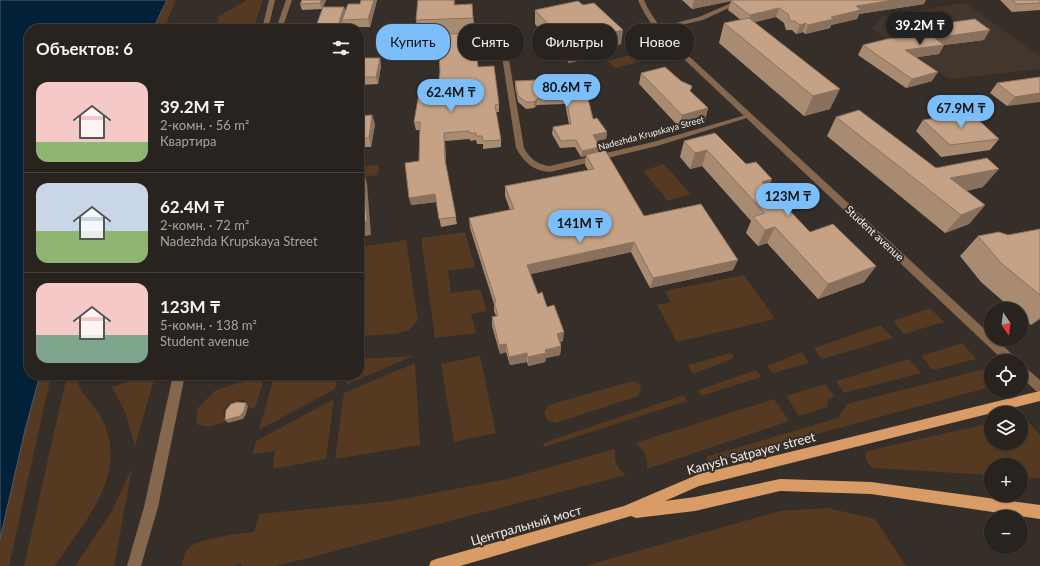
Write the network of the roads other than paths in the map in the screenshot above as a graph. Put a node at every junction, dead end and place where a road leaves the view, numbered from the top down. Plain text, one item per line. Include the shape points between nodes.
1 (272, 0) edge
2 (289, 0) edge
3 (642, 0) edge
4 (743, 0) edge
5 (266, 24) edge
6 (280, 24) edge
7 (656, 24) edge
8 (678, 24) edge
9 (451, 37) edge
10 (690, 60) edge
11 (749, 116) junction
12 (1004, 354) edge
13 (1028, 376) edge
14 (178, 380) edge
15 (1040, 387) edge
16 (1040, 396) edge
17 (624, 512) junction
18 (1040, 512) edge
19 (134, 566) edge
20 (436, 566) edge

1 - 5 street
2 - 6 street
3 - 7 street, Student avenue via 646,11
4 - 8 street via 701,19
9 - 11 street, Nadezhda Krupskaya Street via 491,36 503,42 520,148 524,156 540,169 550,169 643,147
10 - 11 street, Student avenue
11 - 12 street, Student avenue
13 - 15 street
14 - 19 street via 150,507
16 - 17 main road, Kanysh Satpayev street via 699,480
17 - 18 main road via 696,504 780,485 871,488
17 - 20 main road, Центральный мост

